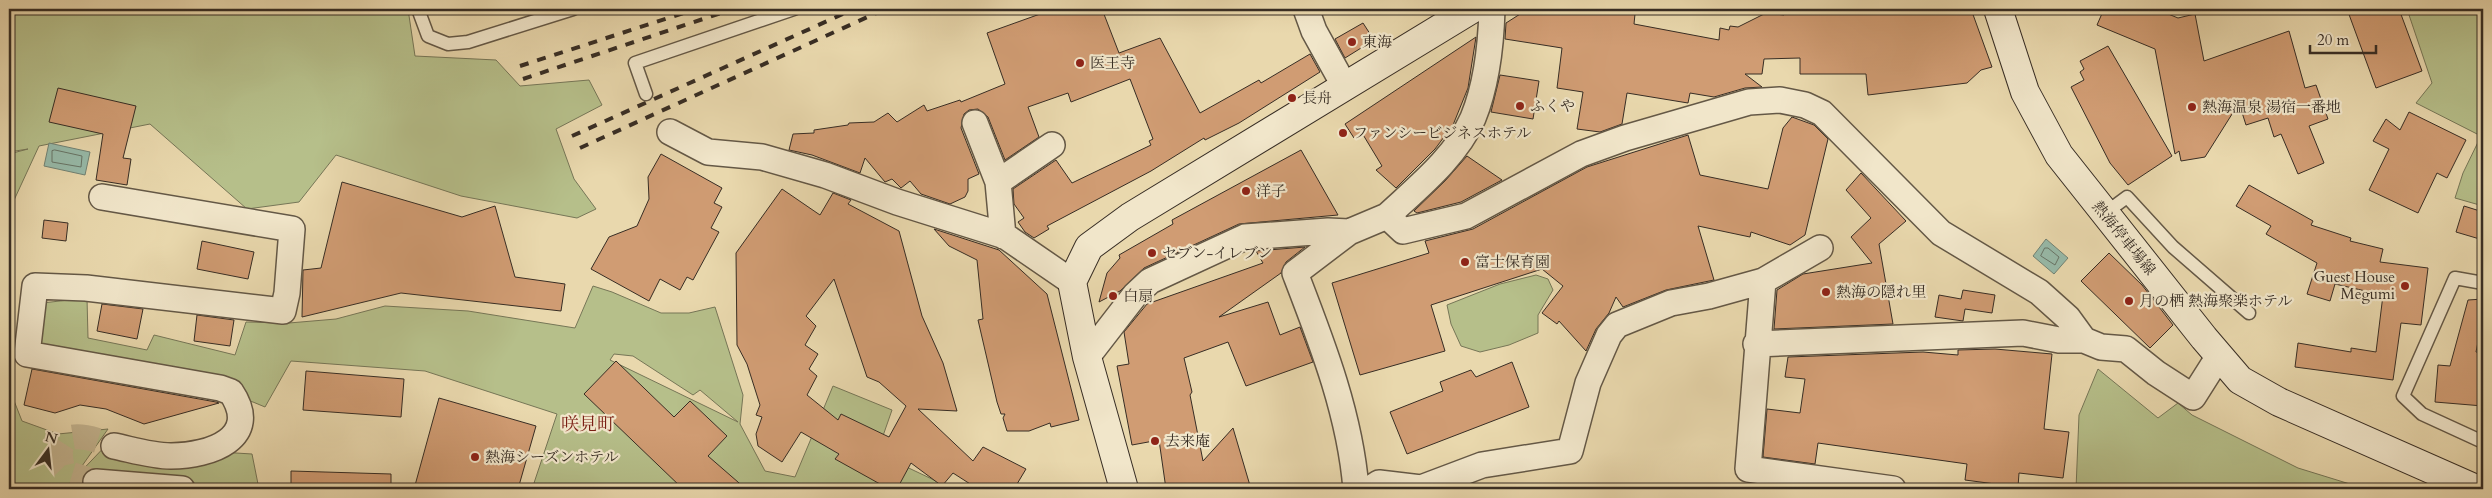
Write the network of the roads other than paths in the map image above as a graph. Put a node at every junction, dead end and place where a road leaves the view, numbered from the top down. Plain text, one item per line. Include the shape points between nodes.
1 (418, 9) edge
2 (573, 9) edge
3 (794, 9) edge
4 (1306, 9) edge
5 (1472, 9) edge
6 (1492, 9) edge
7 (1998, 9) edge
8 (1345, 87) junction
9 (646, 94) dead end
10 (975, 123) dead end
11 (665, 130) dead end
12 (1052, 145) dead end
13 (998, 182) junction
14 (102, 196) dead end
15 (2104, 214) junction
16 (1387, 216) junction
17 (1349, 232) junction
18 (1002, 236) junction
19 (1820, 248) dead end
20 (1763, 281) junction
21 (1072, 282) junction
22 (2483, 283) edge
23 (2249, 313) dead end
24 (2084, 340) junction
25 (1756, 344) junction
26 (2219, 356) junction
27 (1087, 357) junction
28 (2483, 442) edge
29 (114, 446) tunnel mouth
30 (96, 482) tunnel mouth
31 (182, 489) edge
32 (1124, 489) edge
33 (1356, 489) edge
34 (1370, 489) edge
35 (1893, 489) edge
36 (2476, 489) edge

1 - 2 lane via 428,36 448,44 468,42
3 - 9 lane via 635,63
4 - 8 street via 1314,31
5 - 8 street
6 - 16 street via 1487,70 1472,120 1458,144
7 - 15 street, 熱海停車場線 via 2037,119 2058,155
8 - 21 street via 1130,217 1090,247
10 - 13 street
11 - 18 street via 708,152 762,157 825,175
12 - 13 street
13 - 18 street
14 - 29 street via 292,229 283,311 86,288 35,286 28,354 220,388 231,392 241,414 240,428 230,440 212,450 171,456
15 - 23 lane via 2127,197 2173,247
15 - 26 street, 熱海停車場線
16 - 17 street
16 - 24 street via 1403,231 1466,216 1581,154 1749,102 1780,100 1822,114 1941,233 2039,292 2068,318
17 - 27 street via 1245,237 1178,268 1150,282 1135,295
17 - 33 street via 1295,273 1328,358 1353,454
18 - 21 street
19 - 20 street
20 - 25 street
20 - 34 street via 1671,303 1617,325 1609,335 1588,383 1570,452 1482,465 1421,488 1378,483
21 - 27 street
22 - 28 lane via 2455,278 2403,396 2422,414
24 - 25 street via 2059,340 2023,333
24 - 26 street via 2102,347 2126,349 2193,397
25 - 35 street via 1748,469
26 - 36 street, 熱海停車場線 via 2240,380 2259,392
27 - 32 street
30 - 31 street

